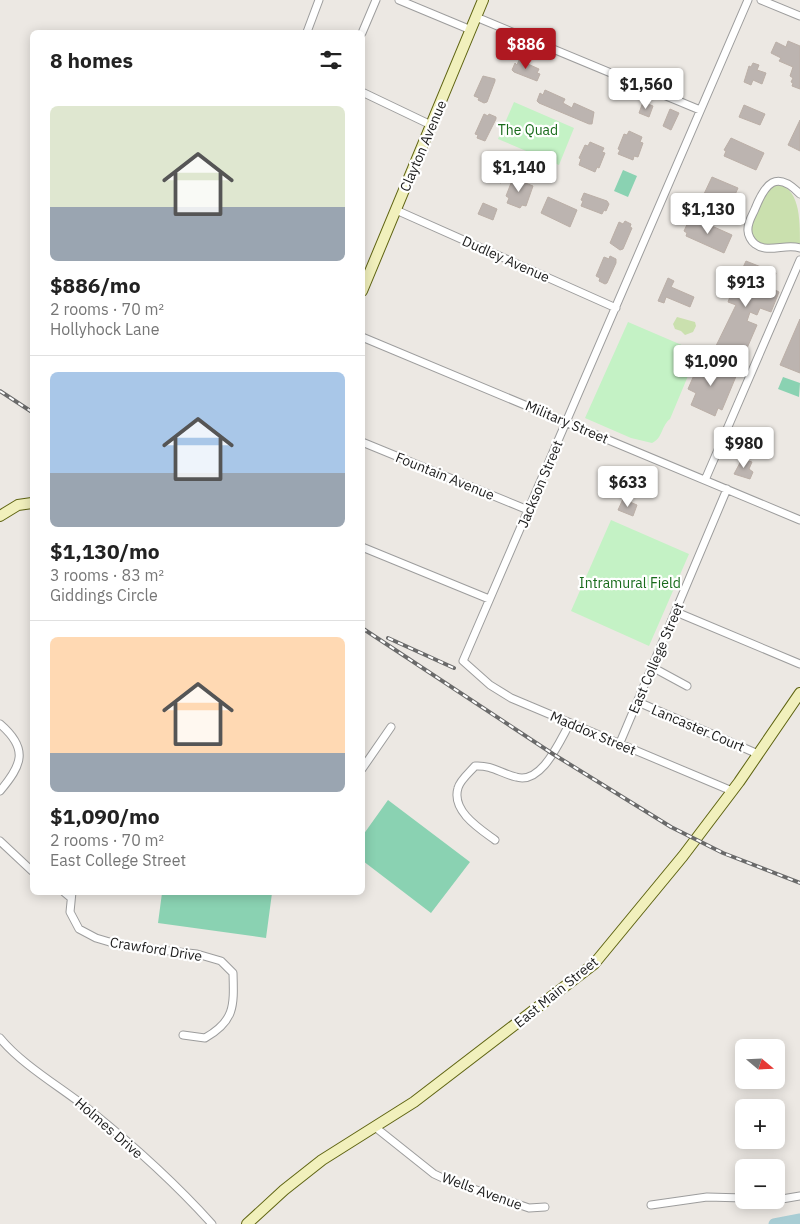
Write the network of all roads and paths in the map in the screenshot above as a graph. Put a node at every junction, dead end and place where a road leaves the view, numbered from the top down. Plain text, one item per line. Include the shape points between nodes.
1 (318, 0) edge
2 (376, 0) edge
3 (399, 0) edge
4 (483, 0) edge
5 (748, 0) edge
6 (761, 0) edge
7 (800, 16) edge
8 (476, 17) junction
9 (308, 30) edge
10 (363, 30) edge
11 (471, 30) junction
12 (365, 93) edge
13 (700, 110) junction
14 (432, 125) junction
15 (800, 194) edge
16 (396, 210) junction
17 (800, 248) edge
18 (800, 260) edge
19 (365, 284) edge
20 (616, 308) junction
21 (365, 338) edge
22 (567, 422) junction
23 (365, 443) edge
24 (705, 480) junction
25 (727, 489) junction
26 (30, 503) edge
27 (528, 510) junction
28 (0, 516) edge
29 (800, 520) edge
30 (365, 549) edge
31 (489, 599) junction
32 (676, 612) junction
33 (463, 661) joint
34 (800, 664) edge
35 (652, 667) junction
36 (688, 686) dead end
37 (800, 693) edge
38 (638, 702) junction
39 (570, 722) junction
40 (0, 724) edge
41 (391, 727) dead end
42 (619, 745) junction
43 (758, 754) junction
44 (365, 765) edge
45 (0, 791) edge
46 (732, 791) junction
47 (495, 840) dead end
48 (0, 841) edge
49 (30, 869) edge
50 (69, 895) edge
51 (183, 1035) dead end
52 (0, 1038) edge
53 (375, 1127) junction
54 (800, 1196) edge
55 (735, 1198) edge
56 (785, 1198) edge
57 (651, 1205) dead end
58 (545, 1207) dead end
59 (212, 1224) edge
60 (247, 1224) edge

1 - 9 street
2 - 10 street
3 - 11 street
4 - 8 street, Clayton Avenue
5 - 13 street, Jackson Street
6 - 7 street
8 - 11 street, Clayton Avenue
8 - 13 street
11 - 14 street, Clayton Avenue
12 - 14 street
13 - 20 street, Jackson Street
14 - 16 street, Clayton Avenue
15 - 17 street via 782,182 768,184 748,229 751,239 764,248
16 - 19 street, Clayton Avenue
16 - 20 street, Dudley Avenue
18 - 24 street
20 - 22 street, Jackson Street
21 - 22 street, Military Street
22 - 24 street, Military Street
22 - 27 street, Jackson Street
23 - 27 street, Fountain Avenue
24 - 25 street, Military Street
25 - 29 street, Military Street
25 - 32 street, East College Street
26 - 28 street via 13,507
27 - 31 street, Jackson Street
30 - 31 street
31 - 33 street, Jackson Street
32 - 34 street
32 - 35 street, East College Street
33 - 39 street, Maddox Street via 490,685 511,698
35 - 36 street
35 - 38 street, East College Street
37 - 43 street, East Main Street
38 - 42 street, East College Street
38 - 43 street, Lancaster Court
39 - 42 street, Maddox Street
39 - 47 street via 552,757 536,773 524,779 487,766 475,766 458,786 457,797 462,811 474,825
40 - 45 street via 10,732 19,754 15,774
41 - 44 street
42 - 46 street, Maddox Street
43 - 46 street, East Main Street
46 - 53 street, East Main Street via 594,964 414,1102
48 - 49 street
50 - 51 street, Crawford Drive via 70,912 79,928 96,938 123,946 198,954 221,961 233,973 234,995 225,1024 205,1038
52 - 59 street, Holmes Drive via 16,1055 118,1134
53 - 58 street, Wells Avenue via 434,1174 529,1208
53 - 60 street, East Main Street via 322,1160
54 - 56 street
55 - 57 street via 707,1196

